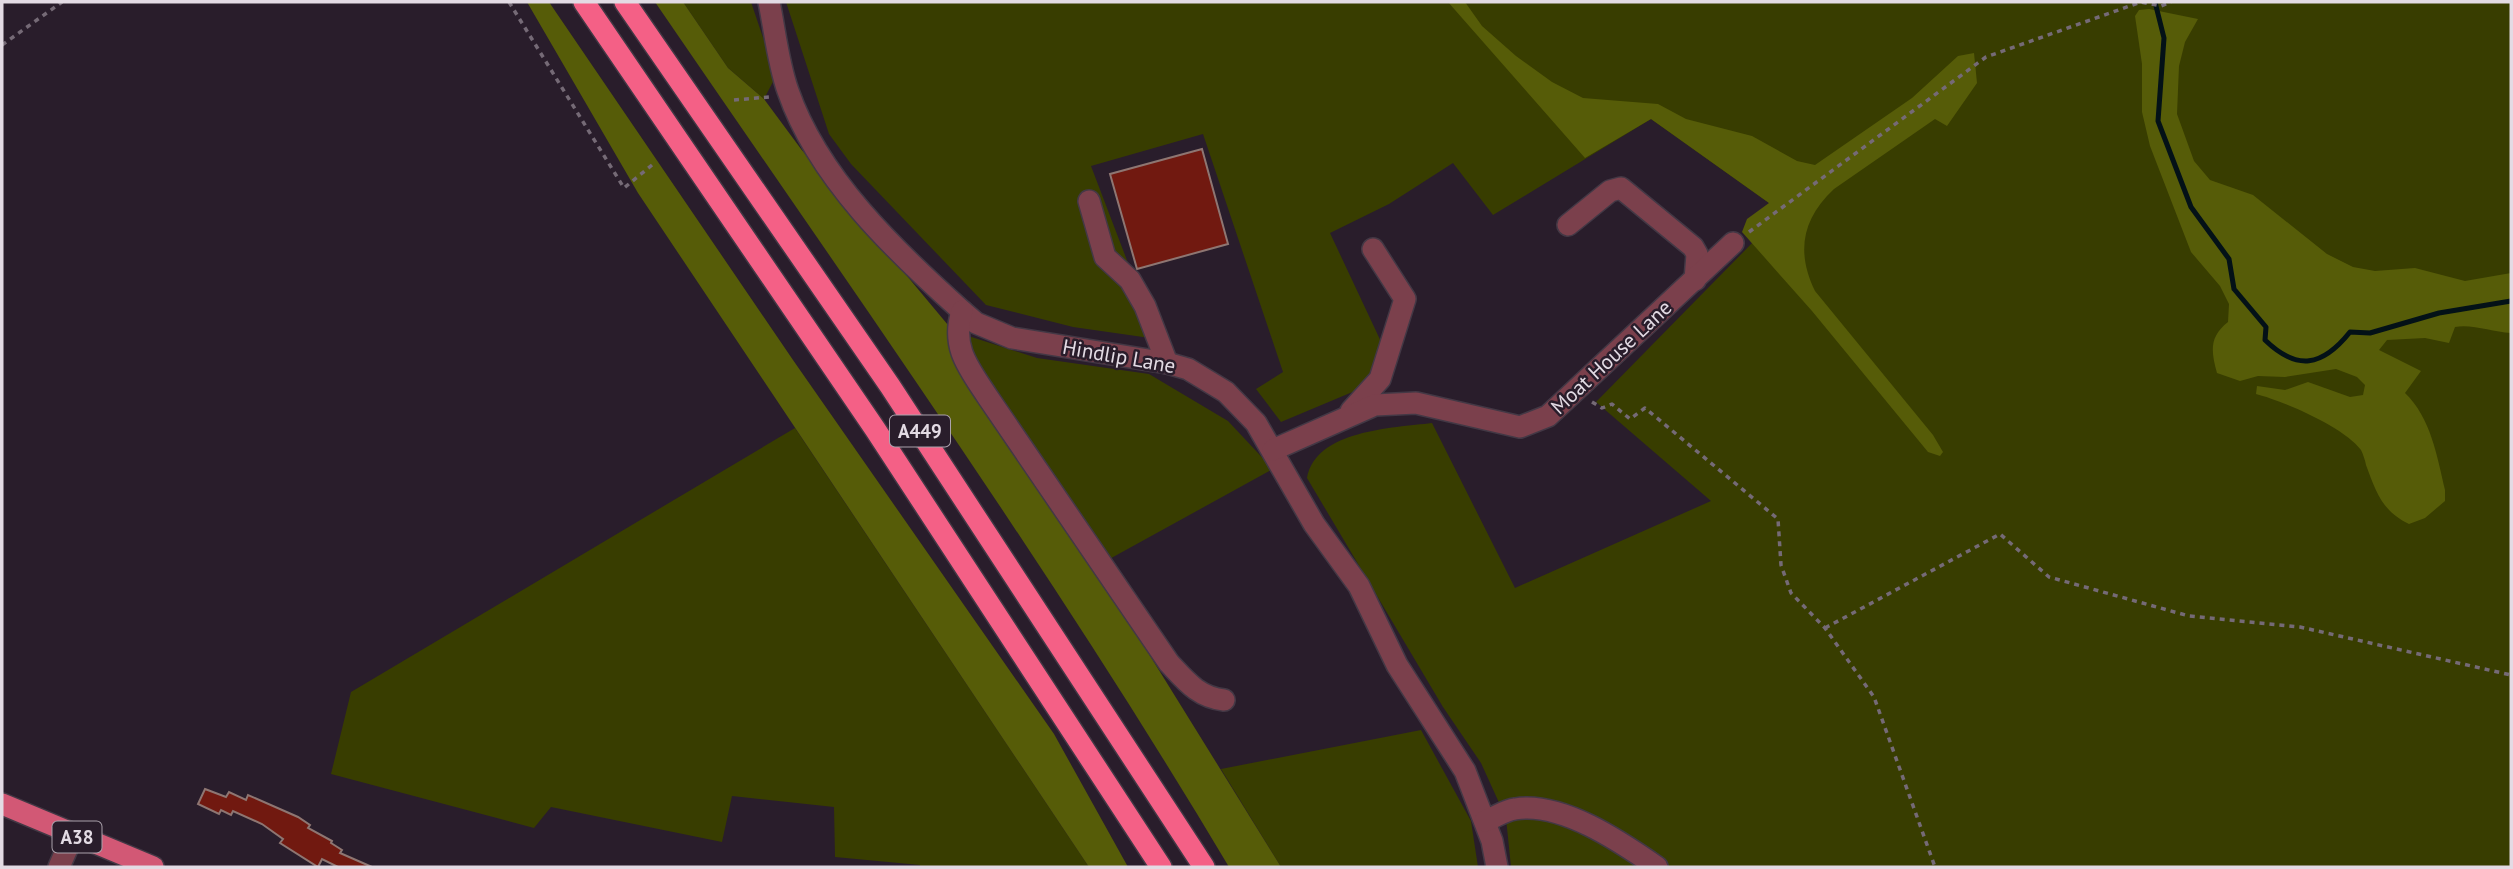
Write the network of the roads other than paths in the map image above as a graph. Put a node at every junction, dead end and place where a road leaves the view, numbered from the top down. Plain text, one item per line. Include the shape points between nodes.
1 (584, 2) edge
2 (625, 2) edge
3 (769, 2) edge
4 (1089, 201) dead end
5 (1568, 225) dead end
6 (1733, 243) road end
7 (1373, 249) dead end
8 (1695, 279) junction
9 (962, 311) junction
10 (1167, 363) junction
11 (1347, 415) junction
12 (1273, 450) junction
13 (1224, 700) dead end
14 (2, 804) edge
15 (1485, 821) junction
16 (73, 835) junction
17 (59, 867) edge
18 (153, 867) edge
19 (1161, 867) edge
20 (1204, 867) edge
21 (1497, 867) edge
22 (1657, 867) edge

1 - 19 highway, A449 via 875,429
2 - 20 highway, A449 via 890,386
3 - 9 street, Hindlip Lane via 788,90 814,146 877,227
4 - 10 street via 1105,257 1130,280
5 - 8 street via 1610,191 1621,188 1693,247 1697,254
6 - 8 street, Moat House Lane
7 - 11 street via 1405,299 1380,379
8 - 11 street, Moat House Lane via 1548,416 1520,427 1416,403 1375,405
9 - 10 street, Hindlip Lane via 976,323 1012,338
9 - 13 street via 957,340 987,396 1169,663 1194,690
10 - 12 street, Hindlip Lane via 1188,369 1226,392 1256,423
11 - 12 street, Moat House Lane
12 - 15 street, Hindlip Lane via 1314,524 1359,586 1397,665 1465,771
14 - 16 main road, A38
15 - 21 street, Hindlip Lane
15 - 22 street via 1515,809 1576,819
16 - 17 street
16 - 18 main road, A38

